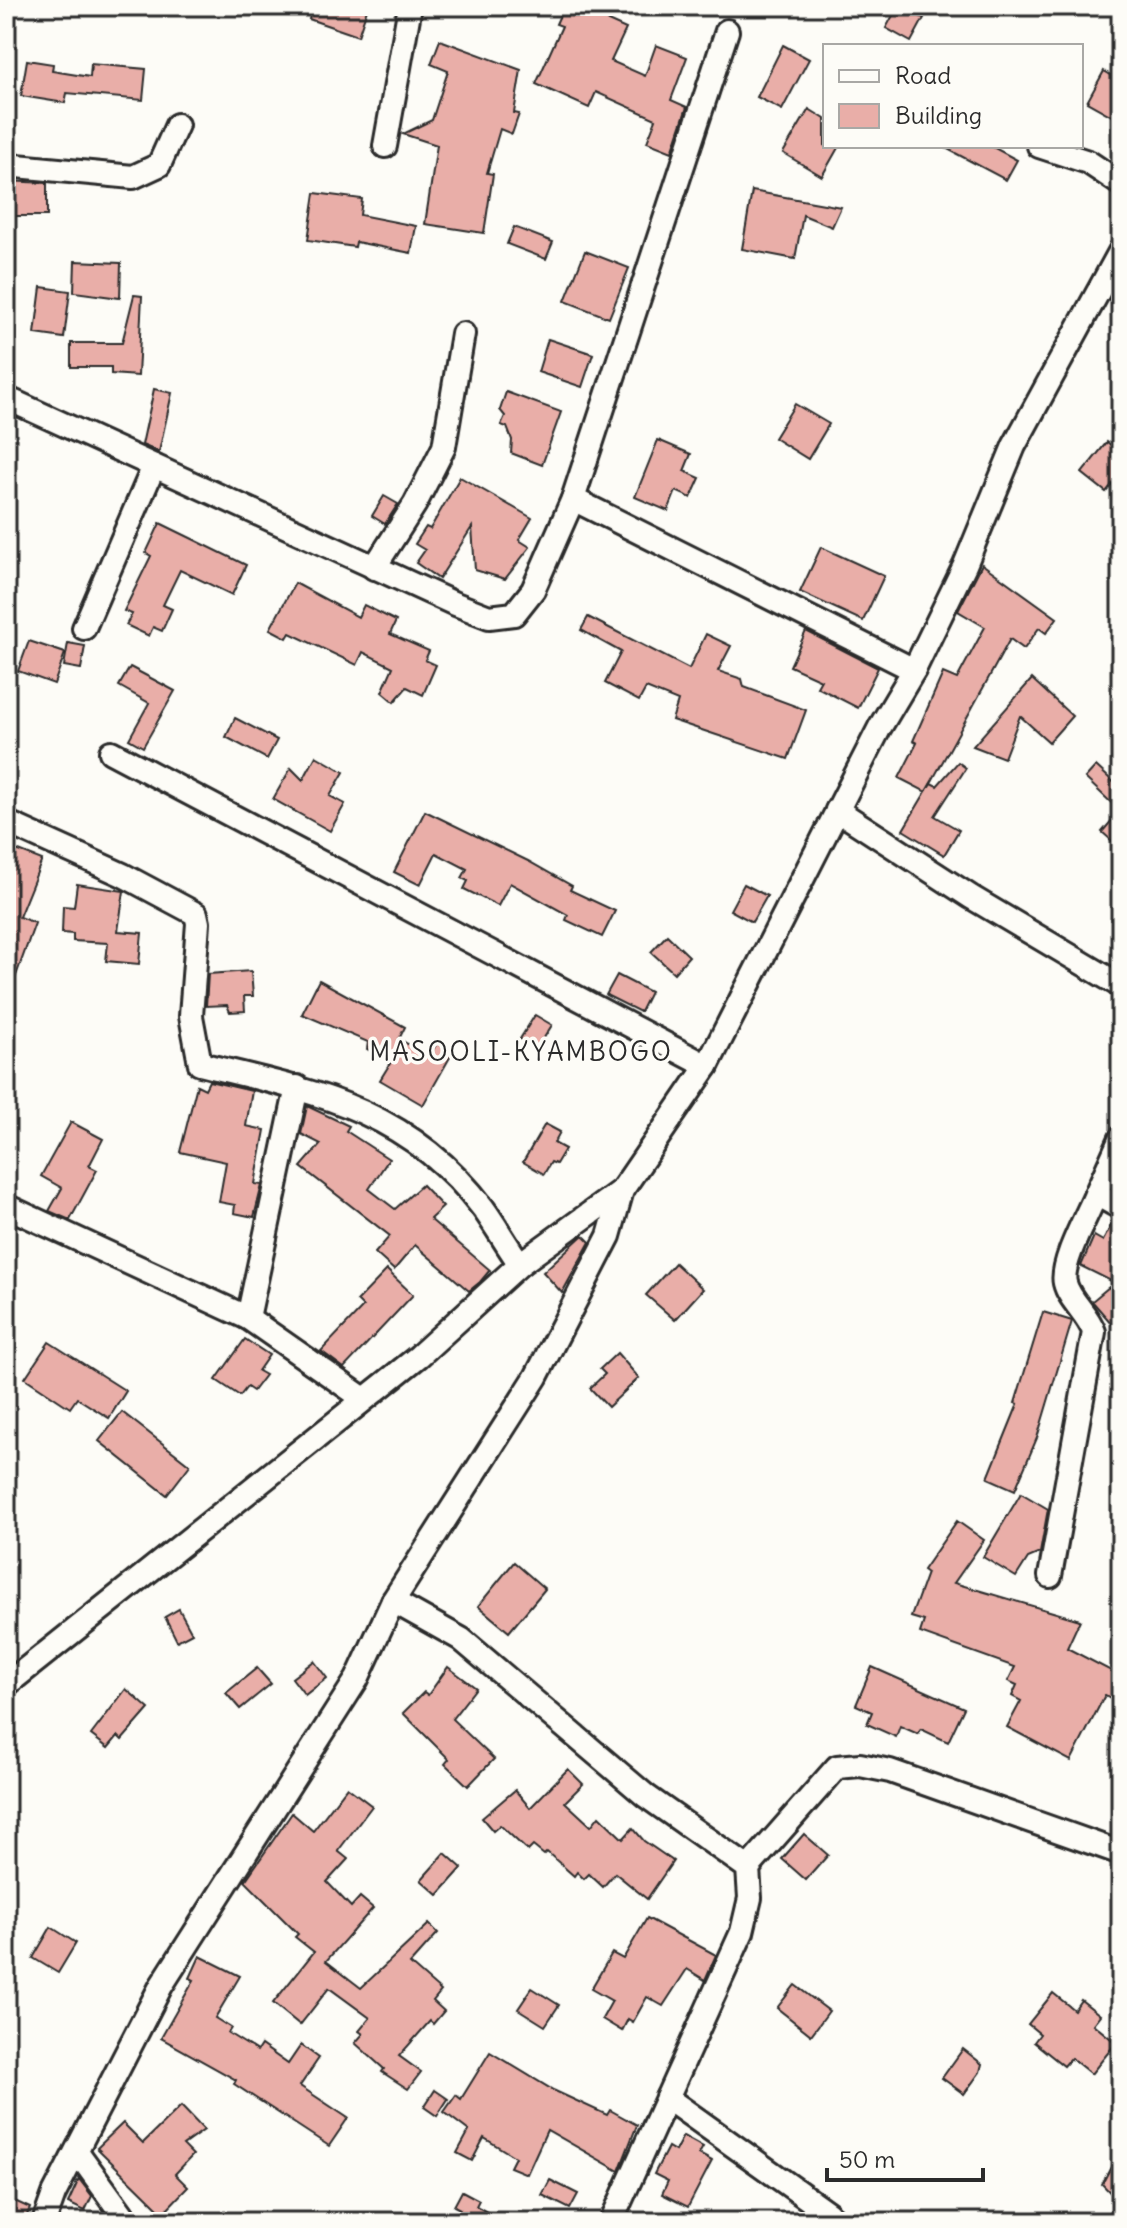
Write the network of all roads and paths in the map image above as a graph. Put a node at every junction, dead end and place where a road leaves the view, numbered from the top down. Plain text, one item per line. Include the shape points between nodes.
1 (410, 6) edge
2 (727, 31) dead end
3 (177, 125) dead end
4 (385, 146) dead end
5 (1045, 148) edge
6 (6, 165) edge
7 (1121, 184) edge
8 (1121, 250) edge
9 (463, 334) dead end
10 (6, 398) edge
11 (154, 466) junction
12 (573, 499) junction
13 (374, 568) junction
14 (84, 628) dead end
15 (914, 670) junction
16 (111, 752) dead end
17 (837, 810) junction
18 (6, 822) edge
19 (1121, 986) edge
20 (707, 1066) junction
21 (297, 1087) junction
22 (1121, 1138) edge
23 (622, 1190) junction
24 (1096, 1194) junction
25 (6, 1206) edge
26 (1121, 1208) edge
27 (520, 1264) junction
28 (248, 1318) junction
29 (364, 1399) junction
30 (1050, 1576) dead end
31 (393, 1601) junction
32 (6, 1685) edge
33 (1121, 1853) edge
34 (748, 1868) junction
35 (667, 2098) junction
36 (78, 2153) junction
37 (828, 2213) dead end
38 (44, 2222) edge
39 (128, 2222) edge
40 (611, 2222) edge

1 - 4 street
2 - 12 street
3 - 6 street via 159,165 133,177
5 - 7 street via 1088,162
8 - 15 street via 1014,446
9 - 13 street via 444,447
10 - 11 street
11 - 13 street
11 - 14 street
12 - 13 street via 533,590 514,614 489,617
12 - 15 street
15 - 17 street
16 - 20 street
17 - 19 street
17 - 20 street
18 - 21 street via 196,914 191,1016 200,1064
20 - 23 street
21 - 27 street via 328,1095 414,1140 482,1207
21 - 28 street
22 - 24 street
23 - 27 street
23 - 31 street via 609,1236 536,1377
24 - 26 street
24 - 30 street via 1064,1270 1065,1285 1088,1315 1093,1342
25 - 28 street
27 - 29 street
28 - 29 street
29 - 32 street
31 - 34 street via 461,1639 646,1796
31 - 36 street via 357,1679 161,1986
33 - 34 street via 860,1765 837,1767
34 - 35 street via 750,1898 742,1932
35 - 37 street
35 - 40 street
36 - 38 street
36 - 39 street

